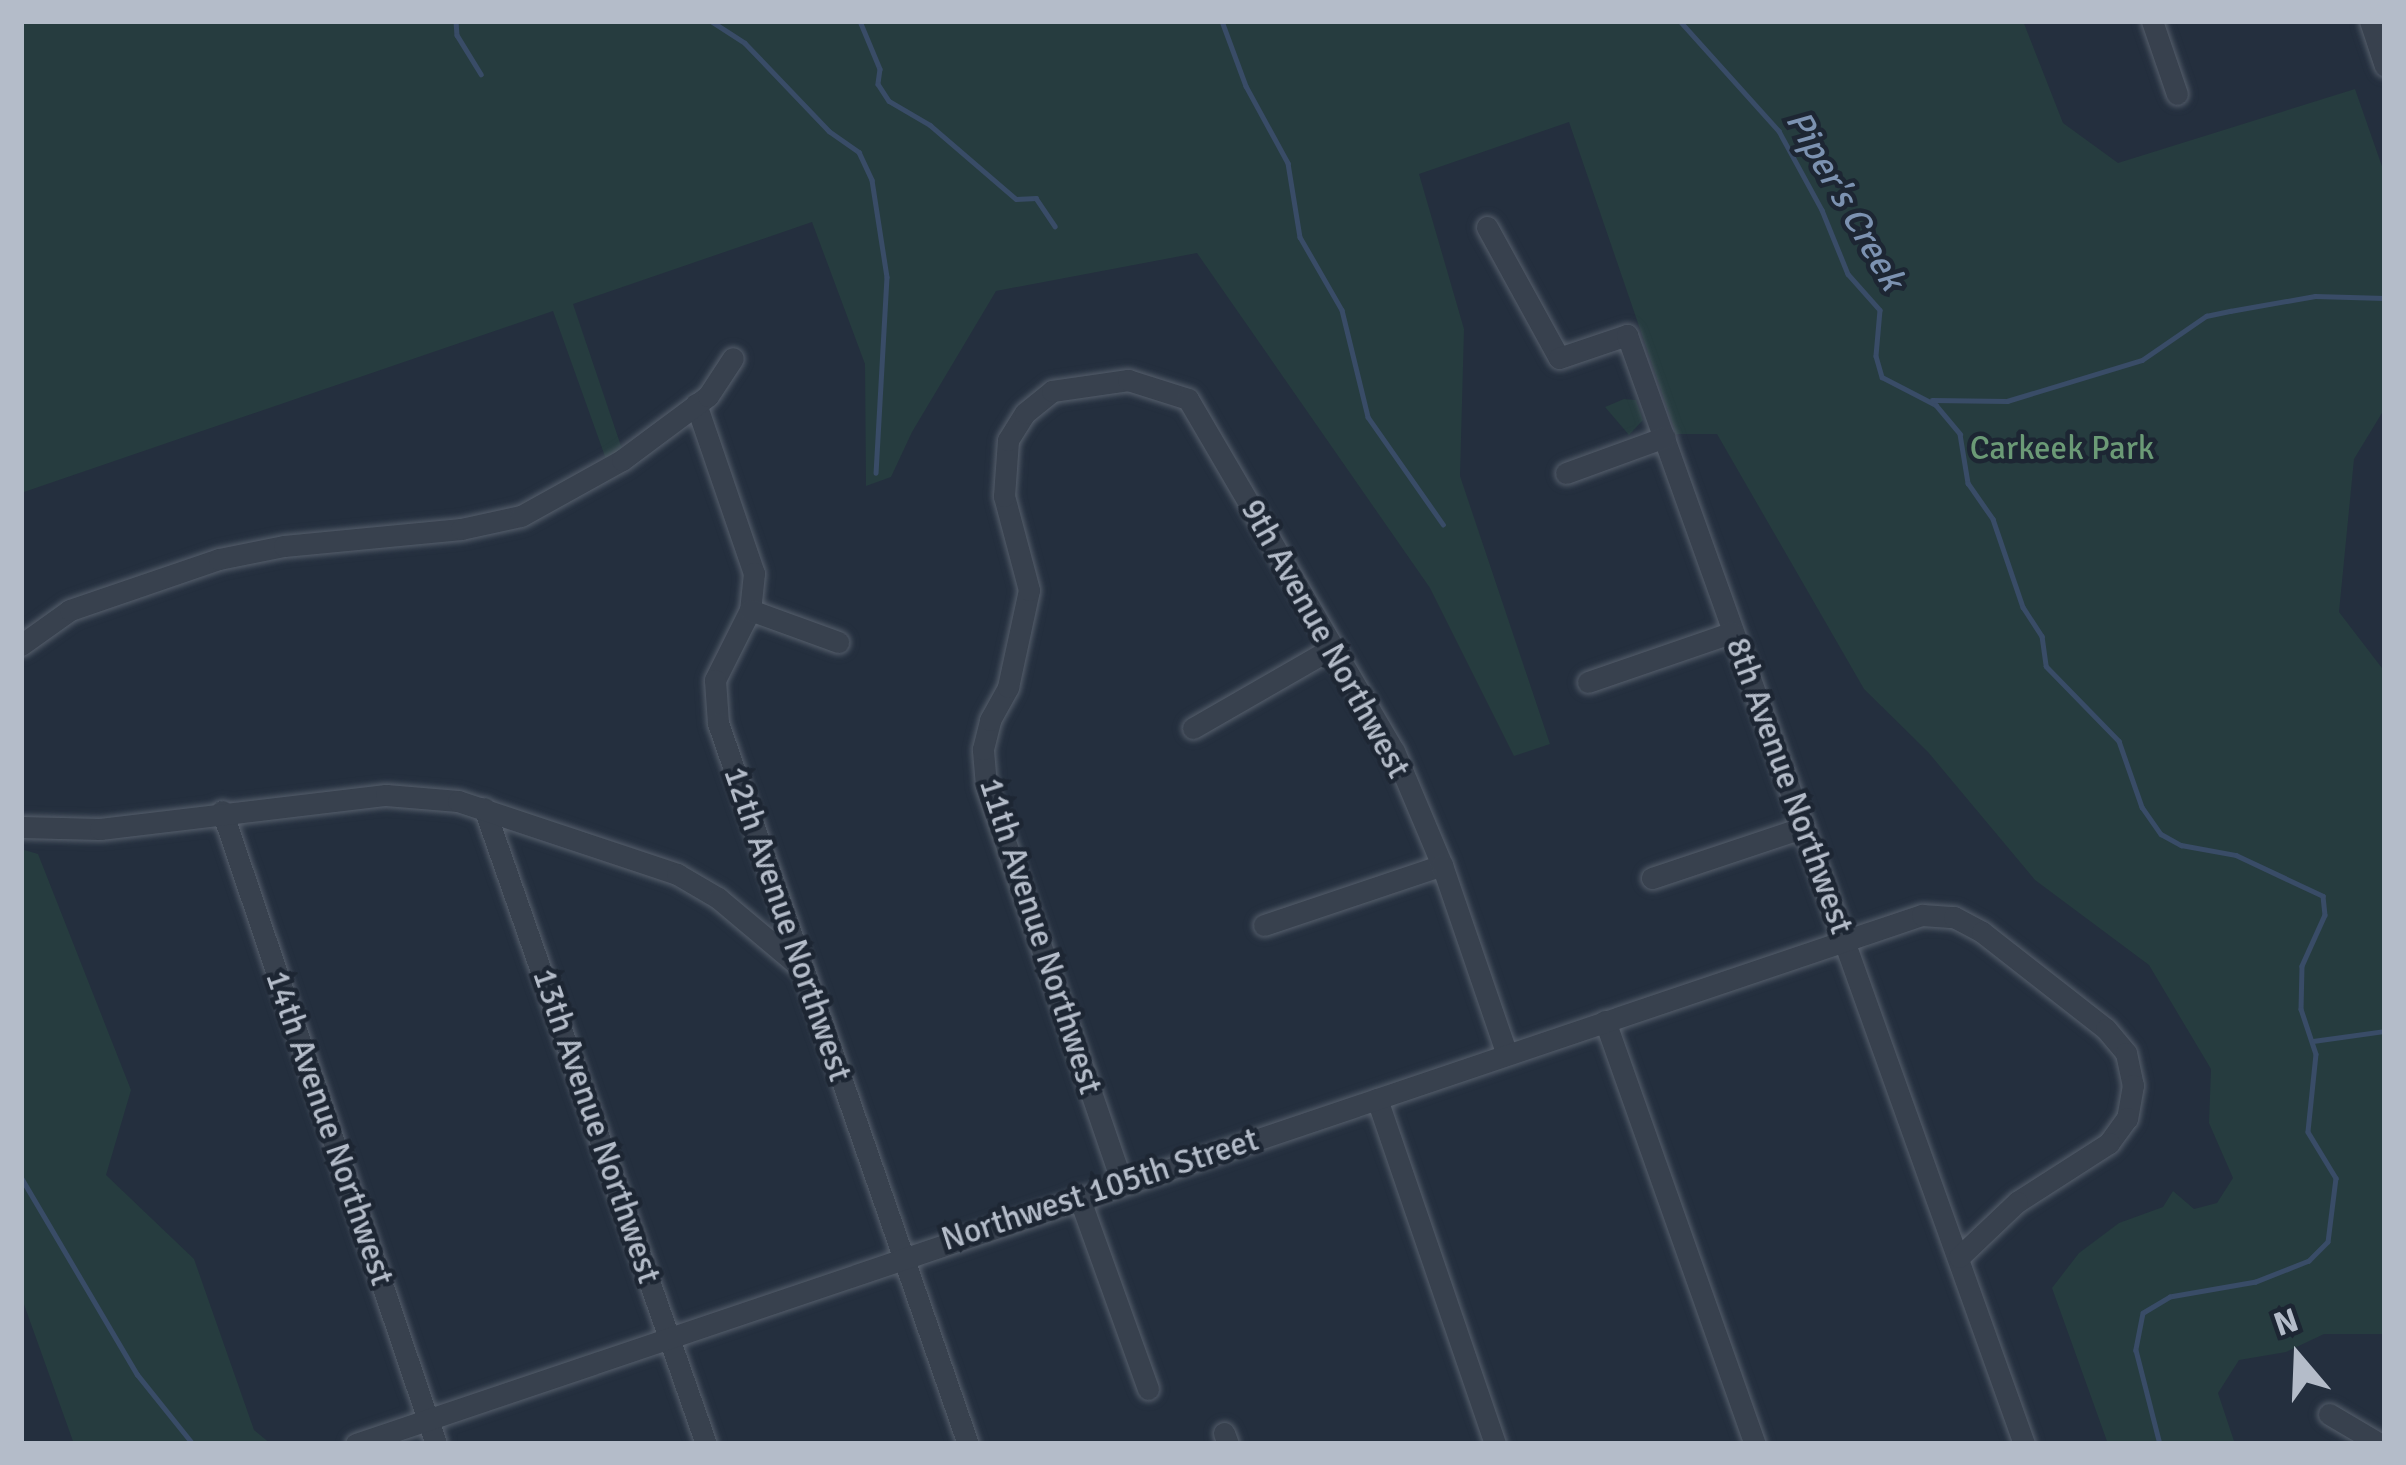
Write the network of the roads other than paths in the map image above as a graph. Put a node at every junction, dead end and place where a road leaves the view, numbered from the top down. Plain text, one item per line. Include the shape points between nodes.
1 (2152, 21) edge
2 (2369, 21) edge
3 (2385, 66) edge
4 (2177, 94) dead end
5 (1487, 227) dead end
6 (733, 358) dead end
7 (1088, 382) joint
8 (696, 404) junction
9 (1665, 437) junction
10 (1566, 473) dead end
11 (750, 610) junction
12 (1733, 632) junction
13 (838, 641) dead end
14 (21, 645) edge
15 (1332, 648) junction
16 (1588, 682) dead end
17 (1193, 728) dead end
18 (484, 808) junction
19 (222, 811) junction
20 (21, 827) edge
21 (1804, 827) junction
22 (1442, 866) junction
23 (1652, 878) dead end
24 (1264, 925) dead end
25 (1845, 942) junction
26 (799, 967) junction
27 (1605, 1021) junction
28 (1506, 1052) junction
29 (1377, 1099) junction
30 (1122, 1183) junction
31 (1079, 1197) junction
32 (903, 1256) junction
33 (1960, 1257) junction
34 (670, 1336) junction
35 (1148, 1389) dead end
36 (2329, 1414) dead end
37 (427, 1419) junction
38 (356, 1444) edge
39 (436, 1444) edge
40 (706, 1444) edge
41 (968, 1444) edge
42 (1495, 1444) edge
43 (1755, 1444) edge
44 (2024, 1444) edge
45 (2380, 1444) edge

1 - 4 street
2 - 3 street
5 - 9 street, 8th Avenue Northwest via 1559,358 1627,335
6 - 8 street
7 - 15 street, 9th Avenue Northwest via 1128,380 1188,399
7 - 30 street, 11th Avenue Northwest via 1052,391 1008,440 1004,496 1029,590 1013,669 983,748 986,785
8 - 11 street, 12th Avenue Northwest via 752,560
8 - 14 street via 604,471 521,516 218,559 70,610
9 - 10 street
9 - 12 street, 8th Avenue Northwest
11 - 13 street
11 - 26 street, 12th Avenue Northwest via 715,680 715,708
12 - 16 street
12 - 21 street, 8th Avenue Northwest
15 - 17 street
15 - 22 street, 9th Avenue Northwest via 1394,751
18 - 19 street via 407,795
18 - 26 street via 698,884
18 - 34 street, 13th Avenue Northwest
19 - 20 street via 100,829
19 - 37 street, 14th Avenue Northwest
21 - 23 street
21 - 25 street, 8th Avenue Northwest
22 - 24 street
22 - 28 street, 9th Avenue Northwest
25 - 27 street, Northwest 105th Street
25 - 33 street, 8th Avenue Northwest
25 - 33 street, Northwest 105th Street via 1922,915 1963,920 2114,1036 2129,1063 2132,1102 2117,1135 2017,1202
26 - 32 street, 12th Avenue Northwest
27 - 28 street, Northwest 105th Street
27 - 43 street
28 - 29 street, Northwest 105th Street
29 - 30 street, Northwest 105th Street
29 - 42 street
30 - 31 street, Northwest 105th Street
31 - 32 street, Northwest 105th Street
31 - 35 street
32 - 34 street, Northwest 105th Street
32 - 41 street, 12th Avenue Northwest
33 - 44 street, 8th Avenue Northwest
34 - 37 street, Northwest 105th Street
34 - 40 street, 13th Avenue Northwest
36 - 45 street
37 - 38 street, Northwest 105th Street
37 - 39 street, 14th Avenue Northwest

